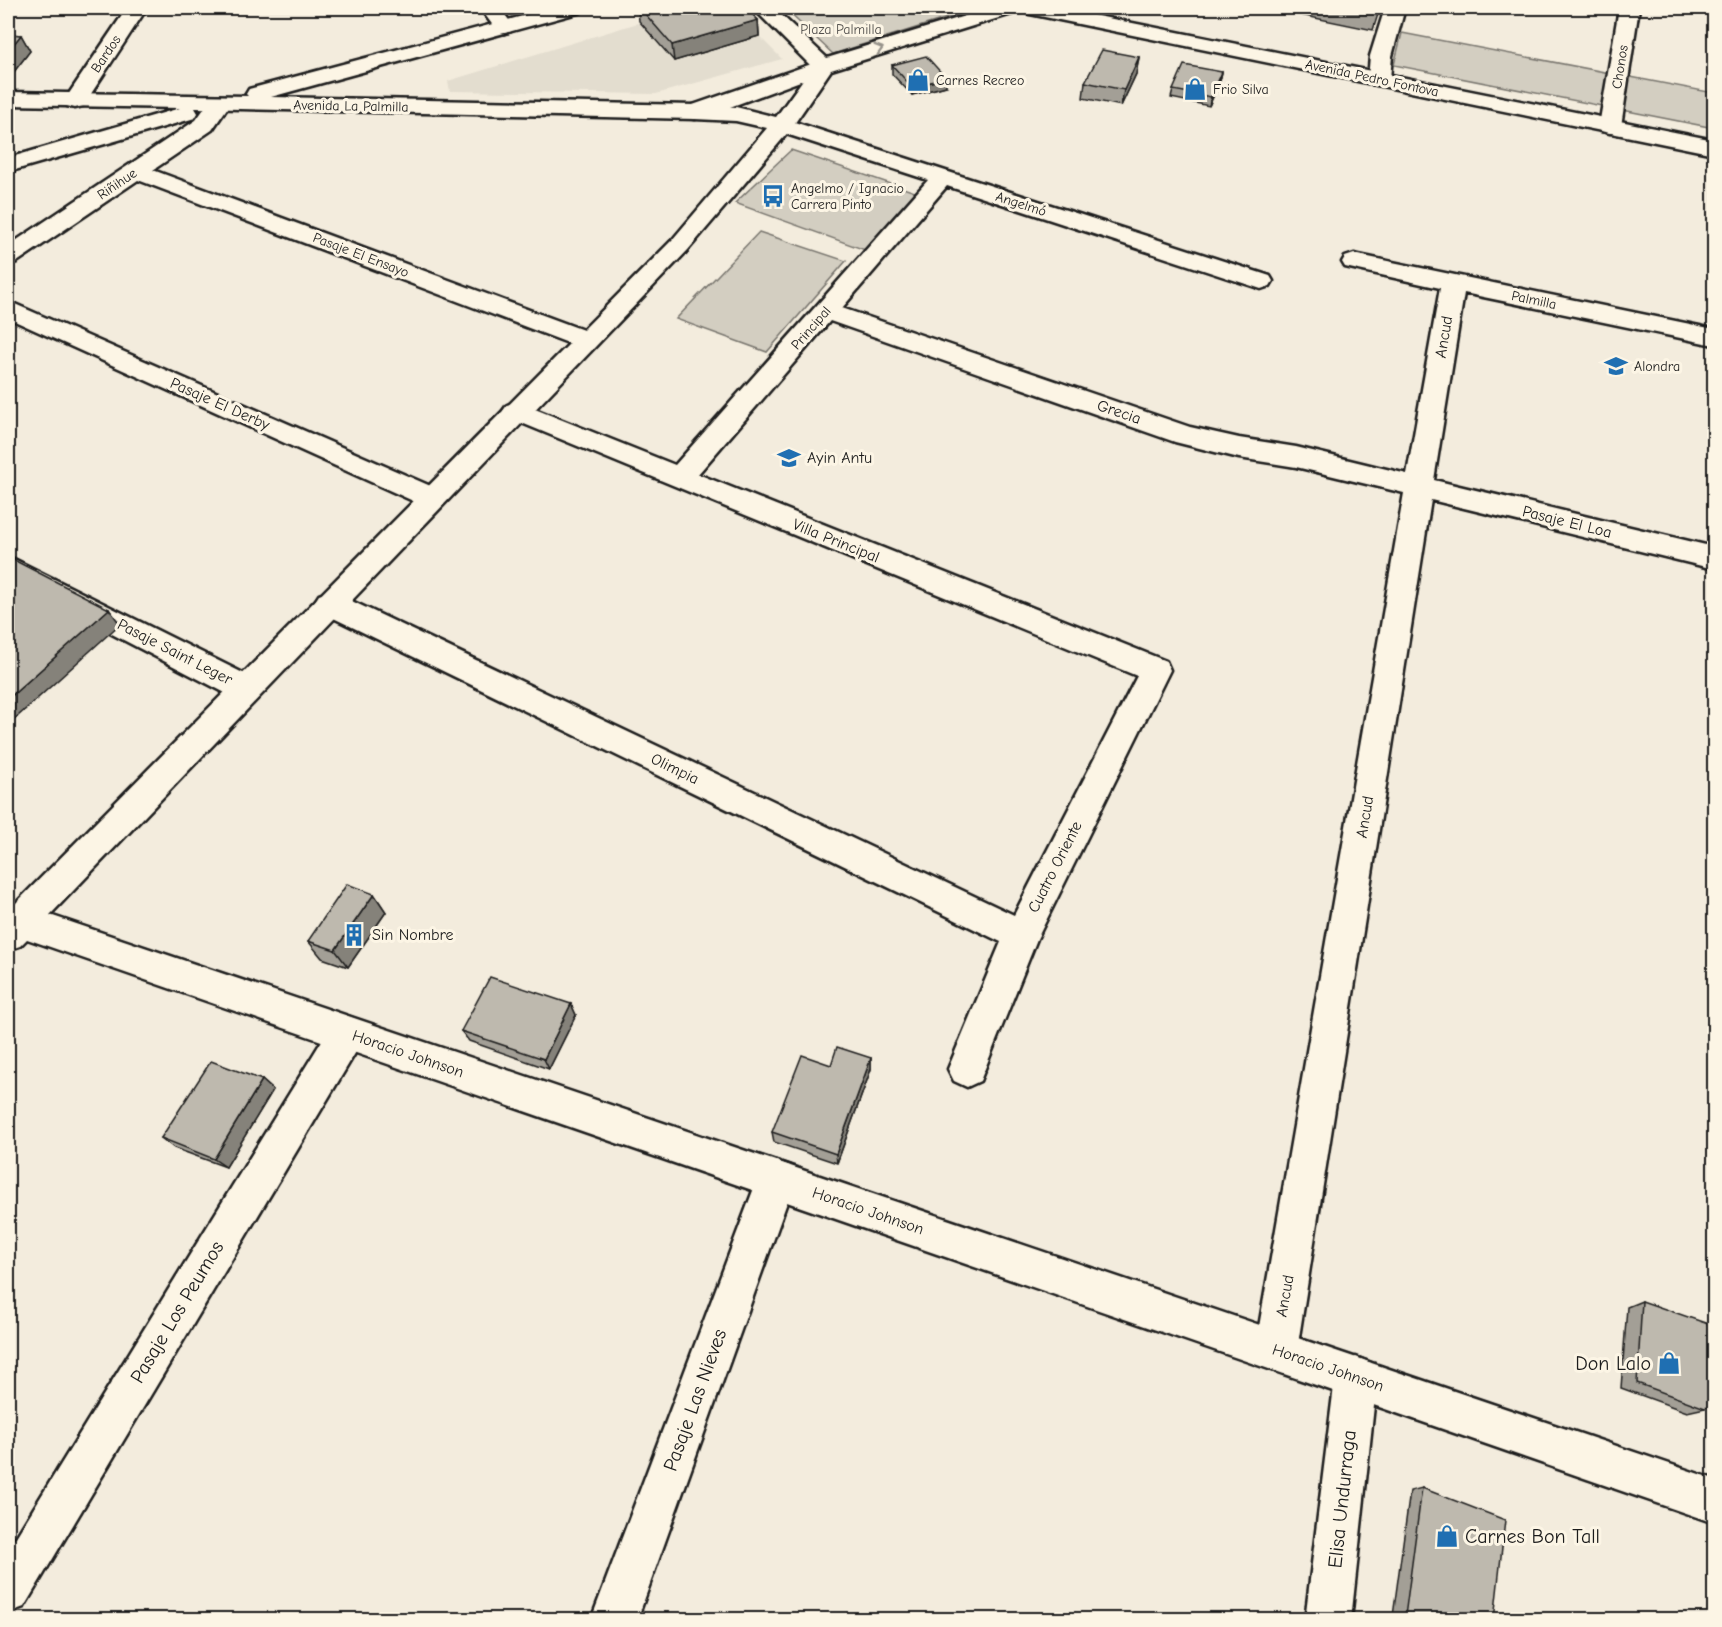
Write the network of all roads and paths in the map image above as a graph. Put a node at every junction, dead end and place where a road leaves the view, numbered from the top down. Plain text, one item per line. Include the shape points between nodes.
1 (137, 8) edge
2 (490, 8) edge
3 (574, 8) edge
4 (763, 8) edge
5 (1011, 8) edge
6 (1030, 8) edge
7 (1395, 8) edge
8 (1629, 8) edge
9 (504, 27) junction
10 (823, 66) junction
11 (1379, 79) junction
12 (8, 98) edge
13 (75, 100) junction
14 (219, 104) junction
15 (695, 112) junction
16 (782, 125) junction
17 (1610, 126) junction
18 (1714, 147) edge
19 (8, 165) edge
20 (136, 171) junction
21 (942, 178) junction
22 (8, 257) edge
23 (1354, 262) dead end
24 (1261, 281) dead end
25 (1453, 283) junction
26 (8, 309) edge
27 (826, 311) junction
28 (1714, 337) edge
29 (585, 340) junction
30 (516, 411) junction
31 (680, 477) junction
32 (1420, 487) junction
33 (432, 498) junction
34 (1714, 558) edge
35 (8, 567) edge
36 (330, 603) junction
37 (1155, 670) joint
38 (246, 689) junction
39 (14, 928) edge
40 (1021, 935) junction
41 (347, 1033) junction
42 (968, 1069) dead end
43 (776, 1180) junction
44 (1276, 1350) junction
45 (1356, 1378) junction
46 (1714, 1501) edge
47 (8, 1591) edge
48 (615, 1620) edge
49 (1328, 1620) edge

1 - 13 street, Bardos
2 - 9 street
3 - 9 street
4 - 10 street
10 -> 5 street, Avenida La Palmilla
6 - 11 street, Avenida Pedro Fontova
7 - 11 street via 1381,56
8 - 17 street, Chonos
9 - 14 street
10 - 15 street, Avenida La Palmilla
10 - 16 street
11 - 17 street, Avenida Pedro Fontova
12 - 13 street, Avenida La Palmilla
13 - 14 street, Avenida La Palmilla
14 - 15 street, Avenida La Palmilla
14 - 19 street
14 - 20 street, Riñihue via 204,125
15 - 16 street, Avenida La Palmilla via 736,114
16 - 21 street, Angelmó
16 - 29 street via 680,245
17 - 18 street, Avenida Pedro Fontova
20 - 22 street, Riñihue
20 - 29 street, Pasaje El Ensayo
21 - 24 street, Angelmó
21 - 27 street, Principal
23 - 25 street, Palmilla
25 - 28 street, Palmilla
25 - 32 street, Ancud
26 - 33 street, Pasaje El Derby
27 - 31 street, Principal
27 - 32 street, Grecia via 1185,435
29 - 30 street
30 - 31 street, Villa Principal
30 - 33 street
31 - 37 street, Villa Principal
32 - 34 street, Pasaje El Loa
32 - 44 street, Ancud
33 - 36 street
35 - 38 street, Pasaje Saint Leger
36 - 38 street
36 - 40 street, Olimpia
37 - 40 street, Cuatro Oriente
38 - 39 street
39 - 41 street, Horacio Johnson
40 - 42 street, Cuatro Oriente
41 - 43 street, Horacio Johnson
41 - 47 street, Pasaje Los Peumos
43 - 44 street, Horacio Johnson
43 - 48 street, Pasaje Las Nieves
44 - 45 street, Horacio Johnson
45 - 46 street, Horacio Johnson
45 - 49 street, Elisa Undurraga

